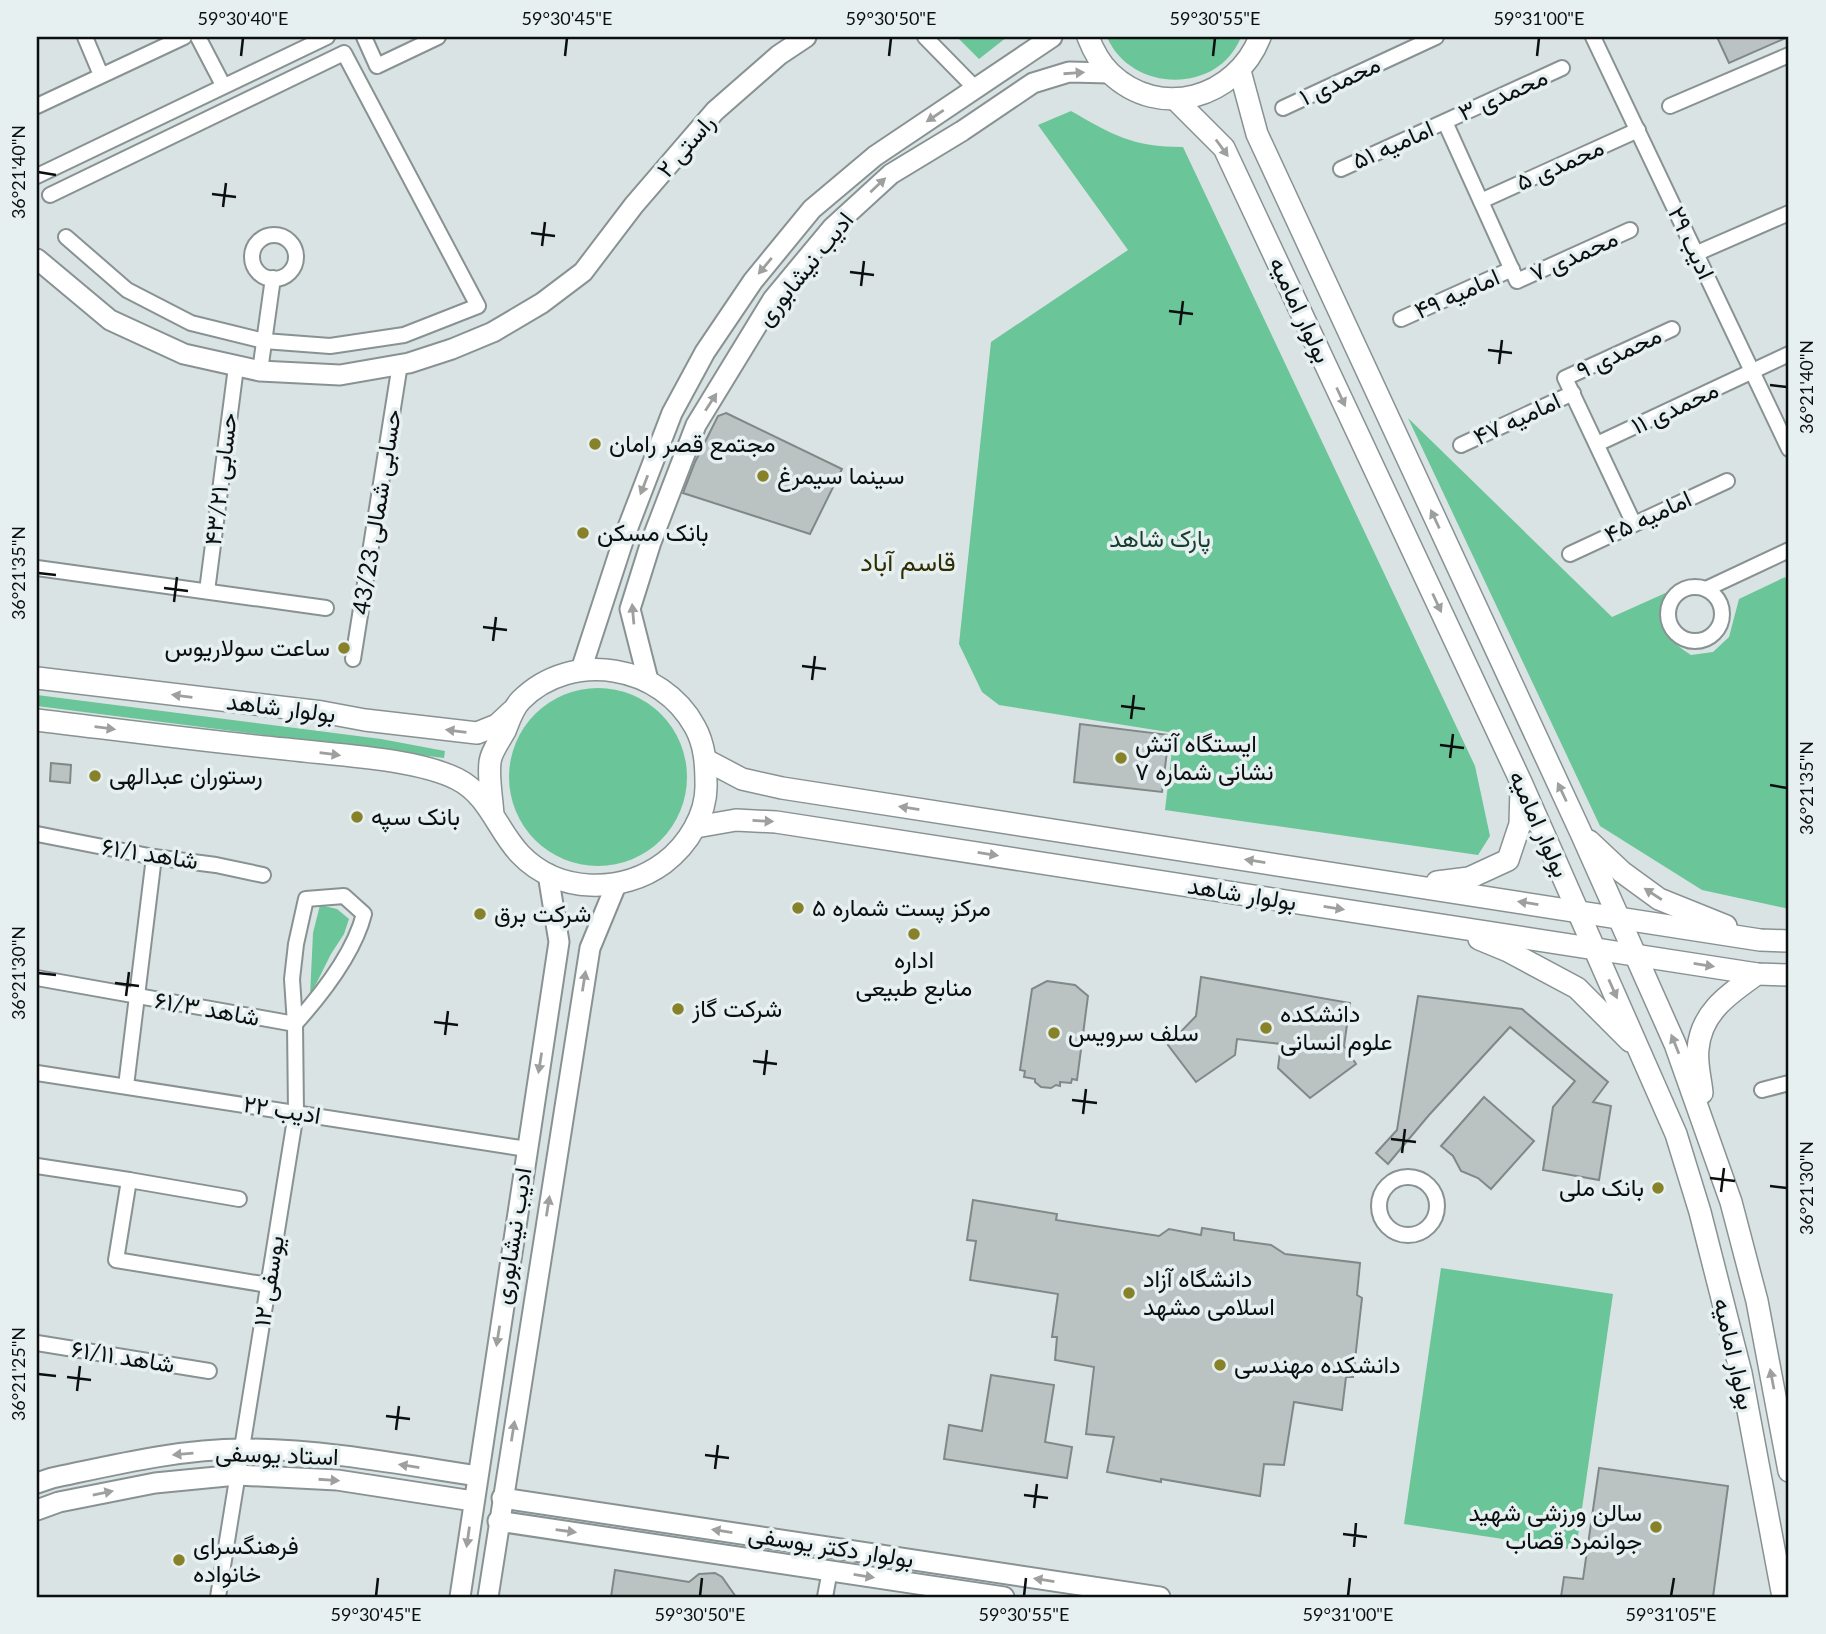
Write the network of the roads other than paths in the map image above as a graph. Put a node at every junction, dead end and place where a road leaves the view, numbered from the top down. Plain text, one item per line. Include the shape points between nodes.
1 (85, 37) edge
2 (184, 37) edge
3 (198, 37) edge
4 (327, 37) edge
5 (364, 37) edge
6 (438, 37) edge
7 (806, 37) edge
8 (925, 37) edge
9 (1052, 37) edge
10 (1088, 37) edge
11 (1260, 37) edge
12 (1436, 37) edge
13 (1593, 37) edge
14 (1789, 54) edge
15 (1562, 68) dead end
16 (1240, 71) junction
17 (1110, 73) junction
18 (101, 75) junction
19 (223, 85) junction
20 (975, 89) junction
21 (1175, 99) junction
22 (37, 106) edge
23 (1670, 106) dead end
24 (1283, 108) dead end
25 (1445, 122) junction
26 (1638, 130) junction
27 (1341, 169) dead end
28 (37, 176) edge
29 (50, 195) dead end
30 (1481, 201) junction
31 (1789, 213) edge
32 (1630, 230) dead end
33 (66, 237) dead end
34 (1695, 254) junction
35 (38, 262) edge
36 (1515, 275) junction
37 (273, 278) dead end
38 (1401, 319) dead end
39 (1672, 329) dead end
40 (264, 341) junction
41 (1789, 354) edge
42 (400, 364) junction
43 (236, 367) junction
44 (260, 371) junction
45 (1753, 372) junction
46 (1573, 393) junction
47 (1597, 444) junction
48 (1461, 445) dead end
49 (1789, 449) edge
50 (1727, 481) dead end
51 (1634, 524) junction
52 (1789, 550) edge
53 (1570, 554) dead end
54 (37, 568) edge
55 (1706, 589) dead end
56 (207, 592) junction
57 (326, 608) dead end
58 (353, 659) dead end
59 (581, 670) junction
60 (37, 678) edge
61 (648, 680) junction
62 (516, 707) junction
63 (37, 720) edge
64 (706, 760) junction
65 (1521, 782) junction
66 (493, 815) junction
67 (696, 827) junction
68 (1581, 833) junction
69 (37, 834) edge
70 (155, 857) junction
71 (548, 874) junction
72 (263, 875) dead end
73 (615, 885) junction
74 (1410, 885) junction
75 (1578, 911) junction
76 (1618, 917) junction
77 (1438, 924) junction
78 (1760, 940) junction
79 (1789, 941) edge
80 (1595, 948) junction
81 (1635, 954) junction
82 (1757, 974) junction
83 (1789, 975) edge
84 (37, 978) edge
85 (138, 996) junction
86 (295, 1024) junction
87 (1642, 1054) junction
88 (37, 1073) edge
89 (1789, 1083) edge
90 (126, 1086) junction
91 (1762, 1090) dead end
92 (296, 1113) junction
93 (1705, 1124) junction
94 (527, 1149) junction
95 (37, 1166) edge
96 (129, 1180) junction
97 (239, 1199) dead end
98 (1426, 1230) joint
99 (268, 1285) junction
100 (37, 1343) edge
101 (209, 1371) dead end
102 (242, 1449) junction
103 (1789, 1471) edge
104 (237, 1475) junction
105 (477, 1476) junction
106 (37, 1483) edge
107 (502, 1498) junction
108 (473, 1501) junction
109 (37, 1510) edge
110 (498, 1521) junction
111 (830, 1570) junction
112 (218, 1597) edge
113 (460, 1597) edge
114 (488, 1597) edge
115 (825, 1597) edge
116 (1004, 1597) edge
117 (1160, 1597) edge
118 (1783, 1597) edge

1 - 18 street
2 - 18 street
3 - 19 street
4 - 19 street
5 - 6 street via 377,66
7 - 42 main road, راستی ۲ via 715,111 583,272 493,332
8 - 20 street
9 - 20 main road, ادیب نیشابوری
10 - 17 main road
11 - 16 main road
12 - 24 street, محمدی ۱
13 - 26 street, ادیب ۲۹
14 - 23 street
15 - 25 street, محمدی ۳
16 - 21 main road via 1199,96
68 -> 16 main road, بولوار امامیه via 1257,134
17 - 21 main road via 1140,92
61 -> 17 main road, ادیب نیشابوری via 630,609 651,542 696,425 773,299 832,228 891,174 1033,83 1069,72
18 - 22 street
19 - 28 street
20 -> 59 main road, ادیب نیشابوری via 875,156 813,209 753,281 705,352 672,413 625,535
21 -> 65 main road, بولوار امامیه via 1224,148
25 - 27 street, امامیه ۵۱
25 - 30 street
26 - 30 street, محمدی ۵
26 - 34 street, ادیب ۲۹
29 - 40 street via 344,53 478,306 404,335 330,346
30 - 36 street
31 - 34 street
32 - 36 street, محمدی ۷
33 - 40 street via 127,290 191,324
34 - 45 street, ادیب ۲۹
35 - 43 main road, راستی ۲ via 110,320 184,354
36 - 38 street, امامیه ۴۹
37 - 40 street
39 - 46 street, محمدی ۹ via 1566,378
40 - 44 street
41 - 45 street, محمدی ۱۱
42 - 44 main road, راستی ۲ via 340,375
42 - 58 street, حسابی شمالی 43/23
43 - 44 main road, راستی ۲
43 - 56 street, حسابی ۴۳/۲۱
45 - 47 street, محمدی ۱۱
45 - 49 street, ادیب ۲۹
46 - 47 street
46 - 48 street, امامیه ۴۷
47 - 51 street
50 - 51 street, امامیه ۴۵
51 - 53 street, امامیه ۴۵
52 - 55 street
54 - 56 street
56 - 57 street
59 - 61 main road via 615,670
59 - 62 main road via 548,680
62 -> 60 main road, بولوار شاهد via 497,725 477,733
61 - 64 main road via 676,700 696,728
62 - 66 main road via 490,760
63 -> 66 main road, بولوار شاهد via 415,765 457,779 478,793
64 - 67 main road via 706,794
74 -> 64 main road, بولوار شاهد via 782,788 742,779
65 - 74 main road via 1520,824 1508,860 1469,878
65 - 75 main road, بولوار امامیه
66 - 71 main road via 521,855
67 - 73 main road via 676,854 648,875
67 -> 77 main road, بولوار شاهد via 736,820 776,822
68 - 76 main road, بولوار امامیه
78 -> 68 main road via 1659,899
69 - 70 street, شاهد ۶۱/۱
70 - 72 street, شاهد ۶۱/۱
70 - 85 street
71 - 73 main road via 581,885
71 -> 94 main road, ادیب نیشابوری via 559,942
107 -> 73 main road, ادیب نیشابوری via 590,948
75 -> 74 main road, بولوار شاهد
75 - 76 main road, بولوار شاهد
75 - 80 main road, بولوار امامیه
76 - 78 main road, بولوار شاهد
76 - 81 main road, بولوار امامیه
77 - 80 main road, بولوار شاهد
77 - 87 main road via 1508,951 1577,988
78 - 79 main road, بولوار شاهد
80 - 81 main road, بولوار شاهد
80 -> 87 main road, بولوار امامیه
81 -> 82 main road, بولوار شاهد
93 -> 81 main road, بولوار امامیه
82 - 83 main road, بولوار شاهد
82 - 93 main road via 1723,999 1705,1020 1698,1050
84 - 85 street, شاهد ۶۱/۳
85 - 86 street, شاهد ۶۱/۳
85 - 90 street
86 - 86 street, یوسفی ۱۲ via 292,979 306,899 344,896 364,914 360,929 321,996
86 - 92 street, یوسفی ۱۲
87 - 118 main road, بولوار امامیه via 1676,1134 1700,1212 1741,1373
88 - 90 street, ادیب ۲۲
89 - 91 street
90 - 92 street, ادیب ۲۲
92 - 94 street, ادیب ۲۲
92 - 99 street, یوسفی ۱۲
103 -> 93 main road, بولوار امامیه via 1757,1301
94 -> 105 main road, ادیب نیشابوری
95 - 96 street
96 - 97 street
96 - 99 street via 116,1260
98 - 98 street via 1438,1207 1432,1189 1417,1178 1390,1183 1378,1203 1385,1226 1410,1236
99 - 102 street, یوسفی ۱۲
100 - 101 street, شاهد ۶۱/۱۱
102 - 104 street, یوسفی ۱۲
105 -> 102 main road, استاد یوسفی via 340,1455
102 -> 106 main road, استاد یوسفی via 151,1457
104 -> 108 main road, استاد یوسفی via 337,1480
109 -> 104 main road, استاد یوسفی via 155,1483
104 - 112 street, یوسفی ۱۲
105 - 108 main road, ادیب نیشابوری
107 - 110 main road, ادیب نیشابوری
117 -> 107 main road, بولوار دکتر یوسفی
108 -> 113 main road, ادیب نیشابوری
110 -> 111 main road, بولوار دکتر یوسفی
110 - 114 main road, ادیب نیشابوری
111 - 115 street
111 -> 116 main road, بولوار دکتر یوسفی

